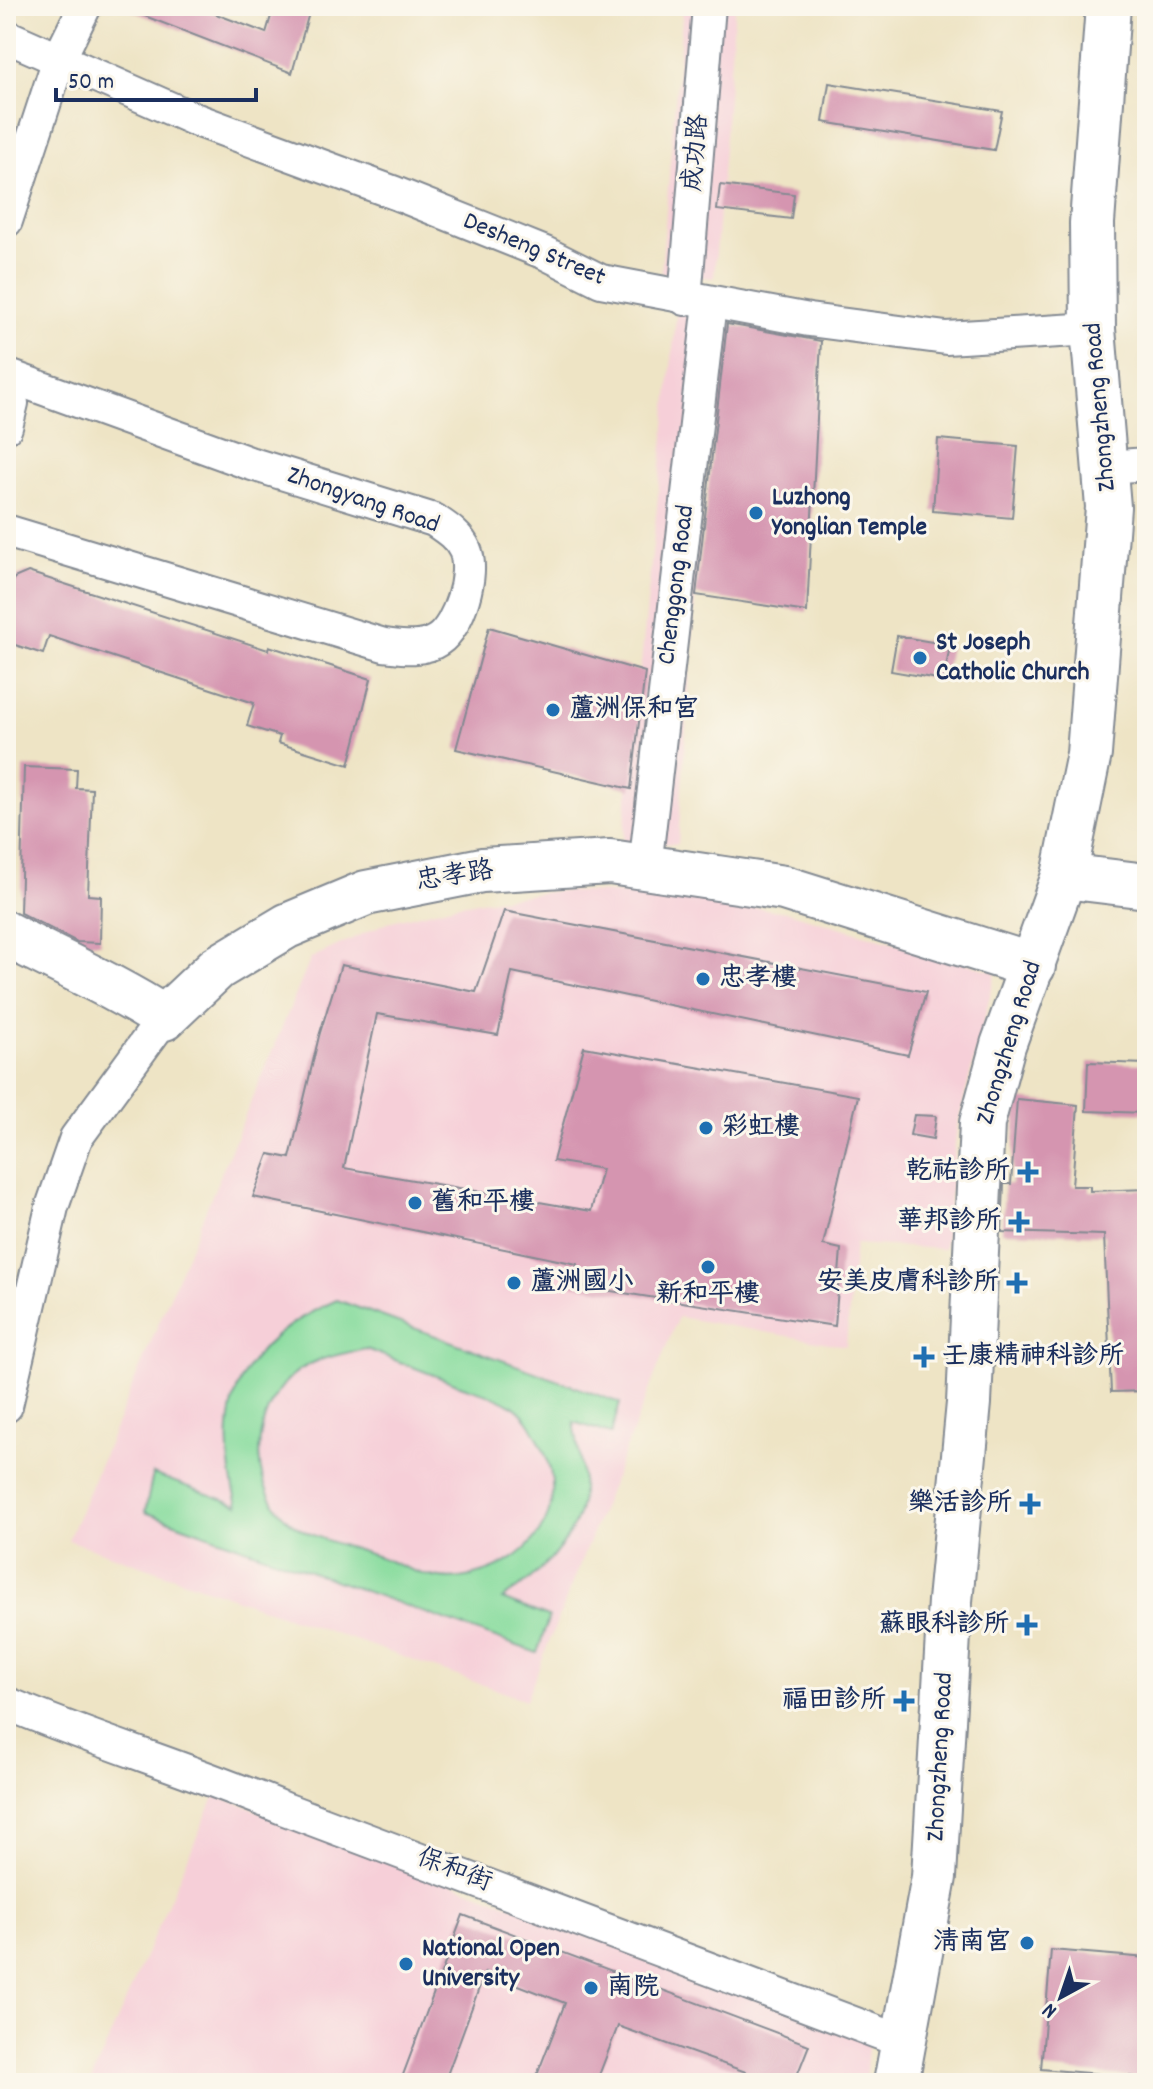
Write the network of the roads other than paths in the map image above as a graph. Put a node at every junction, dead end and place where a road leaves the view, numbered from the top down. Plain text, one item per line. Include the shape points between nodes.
1 (85, 6) edge
2 (709, 6) edge
3 (1108, 6) edge
4 (6, 36) edge
5 (59, 59) junction
6 (6, 221) edge
7 (697, 301) junction
8 (1093, 329) junction
9 (6, 375) edge
10 (6, 387) edge
11 (6, 427) edge
12 (1127, 466) edge
13 (6, 531) edge
14 (645, 867) junction
15 (1064, 876) junction
16 (1147, 886) edge
17 (6, 934) edge
18 (1033, 966) junction
19 (164, 1018) junction
20 (43, 1246) junction
21 (6, 1294) edge
22 (6, 1406) edge
23 (6, 1703) edge
24 (898, 2062) edge

1 - 5 street
2 - 7 street, 成功路
3 - 8 street, Zhongzheng Road via 1092,223
4 - 5 street, Desheng Street
5 - 6 street
5 - 7 street, Desheng Street via 194,119 545,253 601,281
7 - 8 street, Desheng Street via 946,338
7 - 14 street, Chenggong Road
8 - 12 street, Zhongzheng Road
9 - 13 street, Zhongyang Road via 249,463 434,520 454,534 466,552 466,598 439,640 414,649 384,645
10 - 11 street via 12,403
12 - 15 street, Zhongzheng Road via 1108,507 1089,754
14 - 18 street, 忠孝路 via 784,888
14 - 19 street, 忠孝路 via 610,862 482,870 366,893 287,926 217,968
15 - 16 street
15 - 18 street, Zhongzheng Road
17 - 19 street
18 - 24 street, Zhongzheng Road via 1003,1045 982,1123 969,1403 950,1601 934,1877
19 - 20 street, 忠孝路 via 76,1138
20 - 21 street, 忠孝路
20 - 22 street, 忠孝路
23 - 24 street, 保和街 via 216,1779

